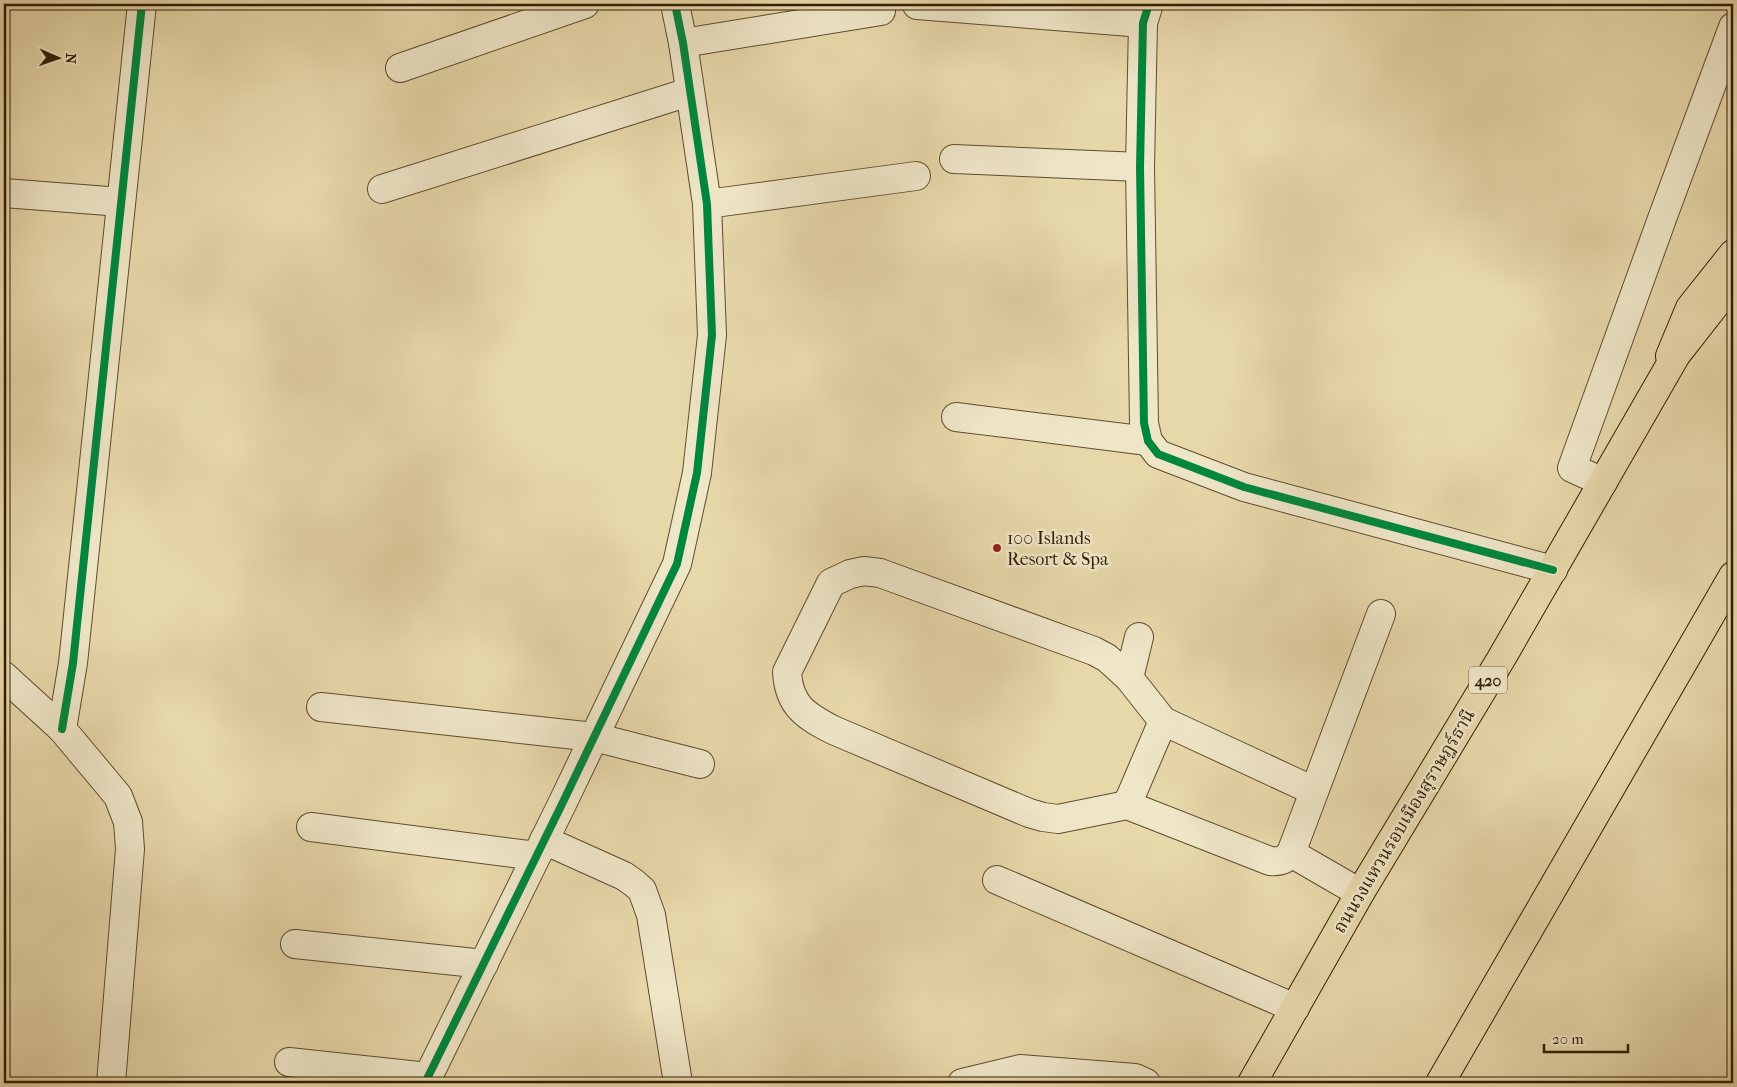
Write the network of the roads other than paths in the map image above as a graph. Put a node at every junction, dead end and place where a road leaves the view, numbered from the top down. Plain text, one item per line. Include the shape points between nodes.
1 (142, 4) edge
2 (585, 4) edge
3 (675, 4) edge
4 (917, 5) dead end
5 (881, 11) dead end
6 (1146, 13) edge
7 (1733, 27) edge
8 (683, 43) junction
9 (400, 68) dead end
10 (1723, 85) edge
11 (690, 92) junction
12 (954, 159) dead end
13 (1140, 167) junction
14 (916, 176) dead end
15 (382, 189) dead end
16 (4, 193) edge
17 (121, 202) junction
18 (707, 204) junction
19 (1733, 254) edge
20 (1733, 282) edge
21 (1733, 309) edge
22 (1658, 386) junction
23 (956, 417) dead end
24 (1148, 441) junction
25 (1603, 482) junction
26 (1552, 570) junction
27 (1733, 576) edge
28 (1381, 614) dead end
29 (1139, 637) dead end
30 (4, 676) edge
31 (1130, 678) junction
32 (321, 707) dead end
33 (1163, 722) junction
34 (62, 728) junction
35 (594, 738) junction
36 (700, 764) dead end
37 (1314, 791) junction
38 (1127, 805) junction
39 (311, 827) dead end
40 (540, 848) junction
41 (1291, 853) junction
42 (997, 880) dead end
43 (1360, 892) junction
44 (296, 944) dead end
45 (484, 964) junction
46 (1295, 1008) junction
47 (289, 1062) dead end
48 (426, 1080) edge
49 (111, 1083) edge
50 (678, 1083) edge
51 (962, 1083) edge
52 (1146, 1083) edge
53 (1252, 1083) edge
54 (1440, 1083) edge

1 - 17 street
2 - 9 street
3 - 8 street
4 - 6 street
5 - 8 street
6 - 13 street
7 - 10 street
8 - 11 street
10 - 25 street via 1572,468
11 - 15 street
11 - 18 street
12 - 13 street
13 - 24 street via 1144,423
14 - 18 street
16 - 17 street
17 - 34 street via 73,663
18 - 35 street via 712,335 697,473 677,564
19 - 22 main road via 1690,308
20 - 22 main road, ถนนวงแหวนรอบเมืองสุราษฎร์ธานี / 420 via 1676,355
21 - 22 main road
22 - 25 main road, ถนนวงแหวนรอบเมืองสุราษฎร์ธานี / 420
23 - 24 street
24 - 26 street via 1158,454 1244,487
25 - 26 main road, ถนนวงแหวนรอบเมืองสุราษฎร์ธานี / 420
26 - 43 main road, ถนนวงแหวนรอบเมืองสุราษฎร์ธานี / 420
27 - 54 main road
28 - 37 street
29 - 31 street
30 - 34 street
31 - 33 street
31 - 38 street via 1108,658 1094,651 880,573 864,571 832,583 787,672 792,695 808,716 833,730 1029,813 1058,818
32 - 35 street
33 - 37 street
33 - 38 street
34 - 49 street via 118,796 128,822 130,849
35 - 36 street
35 - 40 street
37 - 41 street
38 - 41 street via 1270,861 1286,859
39 - 40 street
40 - 45 street
40 - 50 street via 624,876 642,890 650,915
41 - 43 street
42 - 46 street
43 - 46 main road, ถนนวงแหวนรอบเมืองสุราษฎร์ธานี / 420
44 - 45 street
45 - 48 street
46 - 53 main road, ถนนวงแหวนรอบเมืองสุราษฎร์ธานี / 420
47 - 48 street
51 - 52 street via 1020,1069 1135,1078

